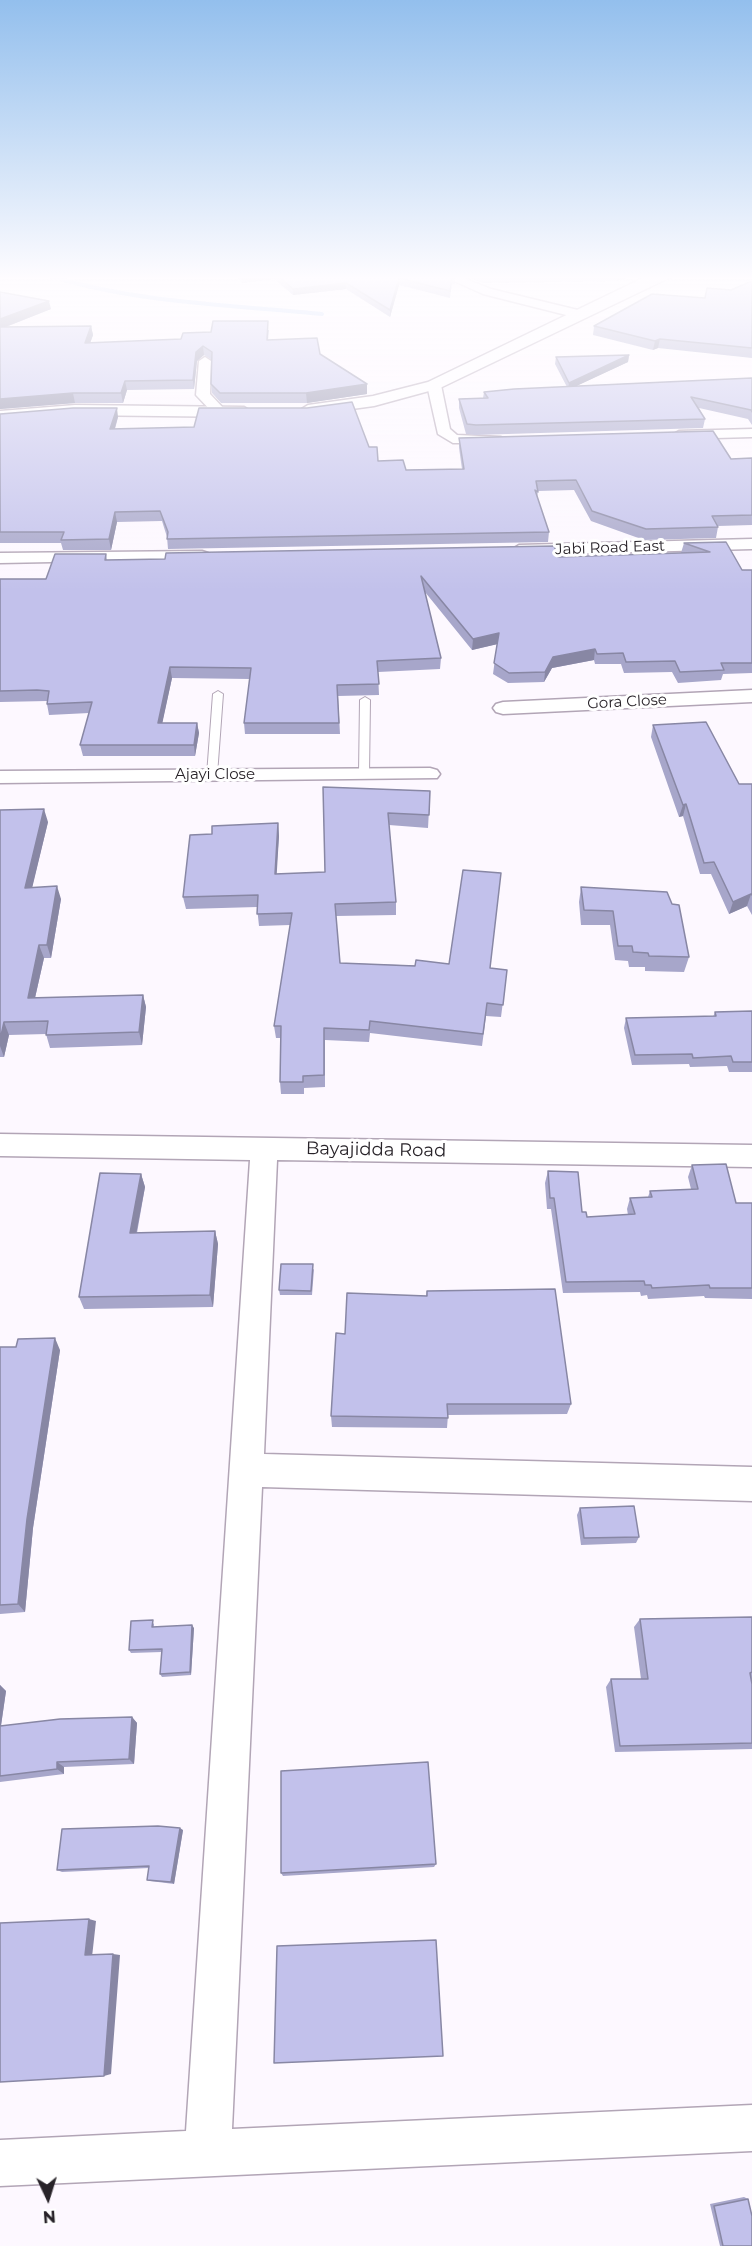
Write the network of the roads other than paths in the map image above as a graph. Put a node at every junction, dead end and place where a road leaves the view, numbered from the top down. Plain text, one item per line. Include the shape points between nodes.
1 (204, 381) edge
2 (442, 381) edge
3 (434, 385) junction
4 (219, 411) junction
5 (295, 411) edge
6 (259, 412) edge
7 (0, 416) edge
8 (752, 433) edge
9 (660, 436) edge
10 (510, 440) edge
11 (752, 544) edge
12 (501, 551) edge
13 (214, 556) edge
14 (0, 558) edge
15 (218, 694) dead end
16 (752, 696) edge
17 (365, 700) edge
18 (503, 708) dead end
19 (364, 774) junction
20 (430, 774) dead end
21 (212, 776) junction
22 (0, 777) edge
23 (0, 1144) edge
24 (264, 1148) junction
25 (752, 1156) edge
26 (246, 1470) junction
27 (752, 1484) edge
28 (752, 2128) edge
29 (208, 2154) junction
30 (0, 2163) edge

1 - 4 street via 203,395
2 - 3 street
3 - 5 street via 374,401
3 - 10 street via 443,431 453,439
4 - 6 street
4 - 7 street via 75,410
8 - 9 street
11 - 12 street, Jabi Road East
13 - 14 street
15 - 21 lane
16 - 18 street, Gora Close
17 - 19 lane
19 - 20 street, Ajayi Close
19 - 21 street, Ajayi Close
21 - 22 street, Ajayi Close
23 - 24 street, Bayajidda Road
24 - 25 street, Bayajidda Road
24 - 26 street
26 - 27 street
26 - 29 street
28 - 29 street
29 - 30 street

